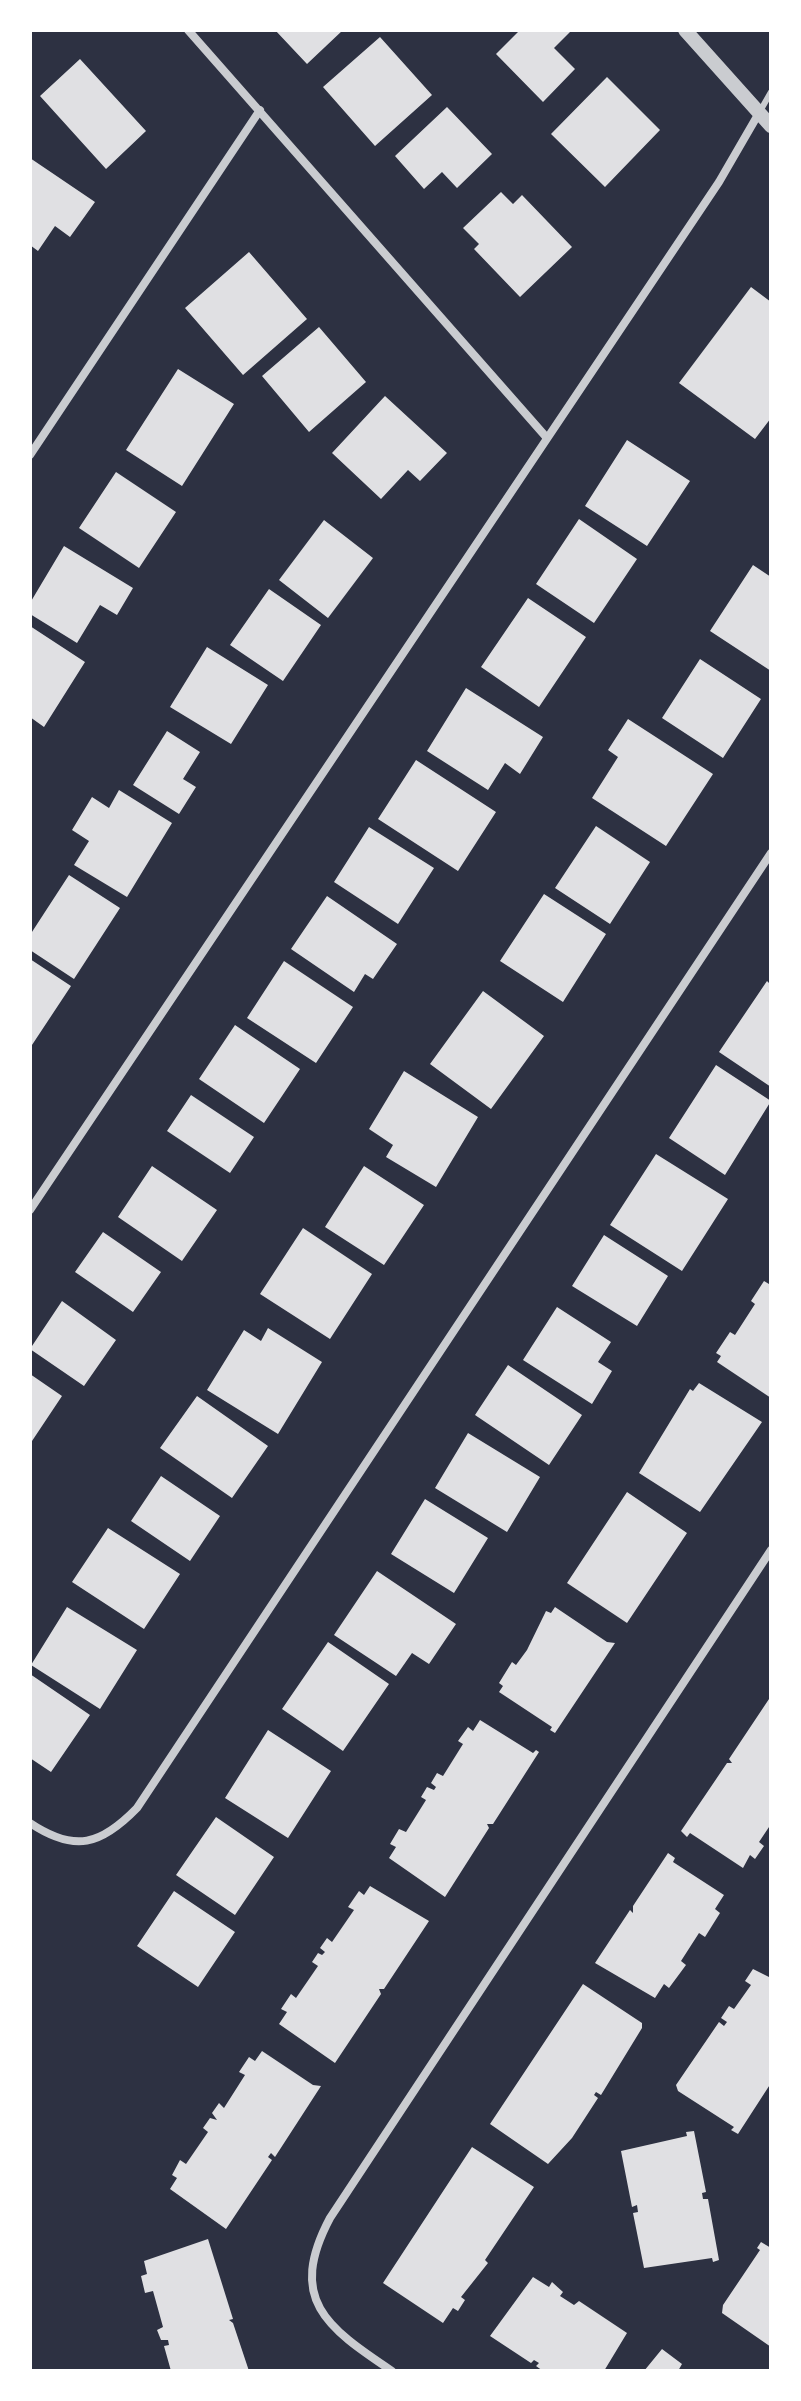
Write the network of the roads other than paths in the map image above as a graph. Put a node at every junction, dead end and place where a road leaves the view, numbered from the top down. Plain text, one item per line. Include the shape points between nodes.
1 (188, 30) edge
2 (685, 30) edge
3 (771, 92) edge
4 (260, 110) junction
5 (759, 113) junction
6 (771, 126) edge
7 (547, 438) junction
8 (30, 455) edge
9 (771, 853) edge
10 (30, 1210) edge
11 (771, 1550) edge
12 (30, 1823) edge
13 (392, 2371) edge

1 - 4 street
2 - 5 street
3 - 5 lane
4 - 7 street
4 - 8 street
5 - 6 street
5 - 7 street via 719,182
7 - 10 street
9 - 12 street via 137,1808 94,1841 67,1842
11 - 13 street via 313,2249 310,2283 325,2317 349,2342

